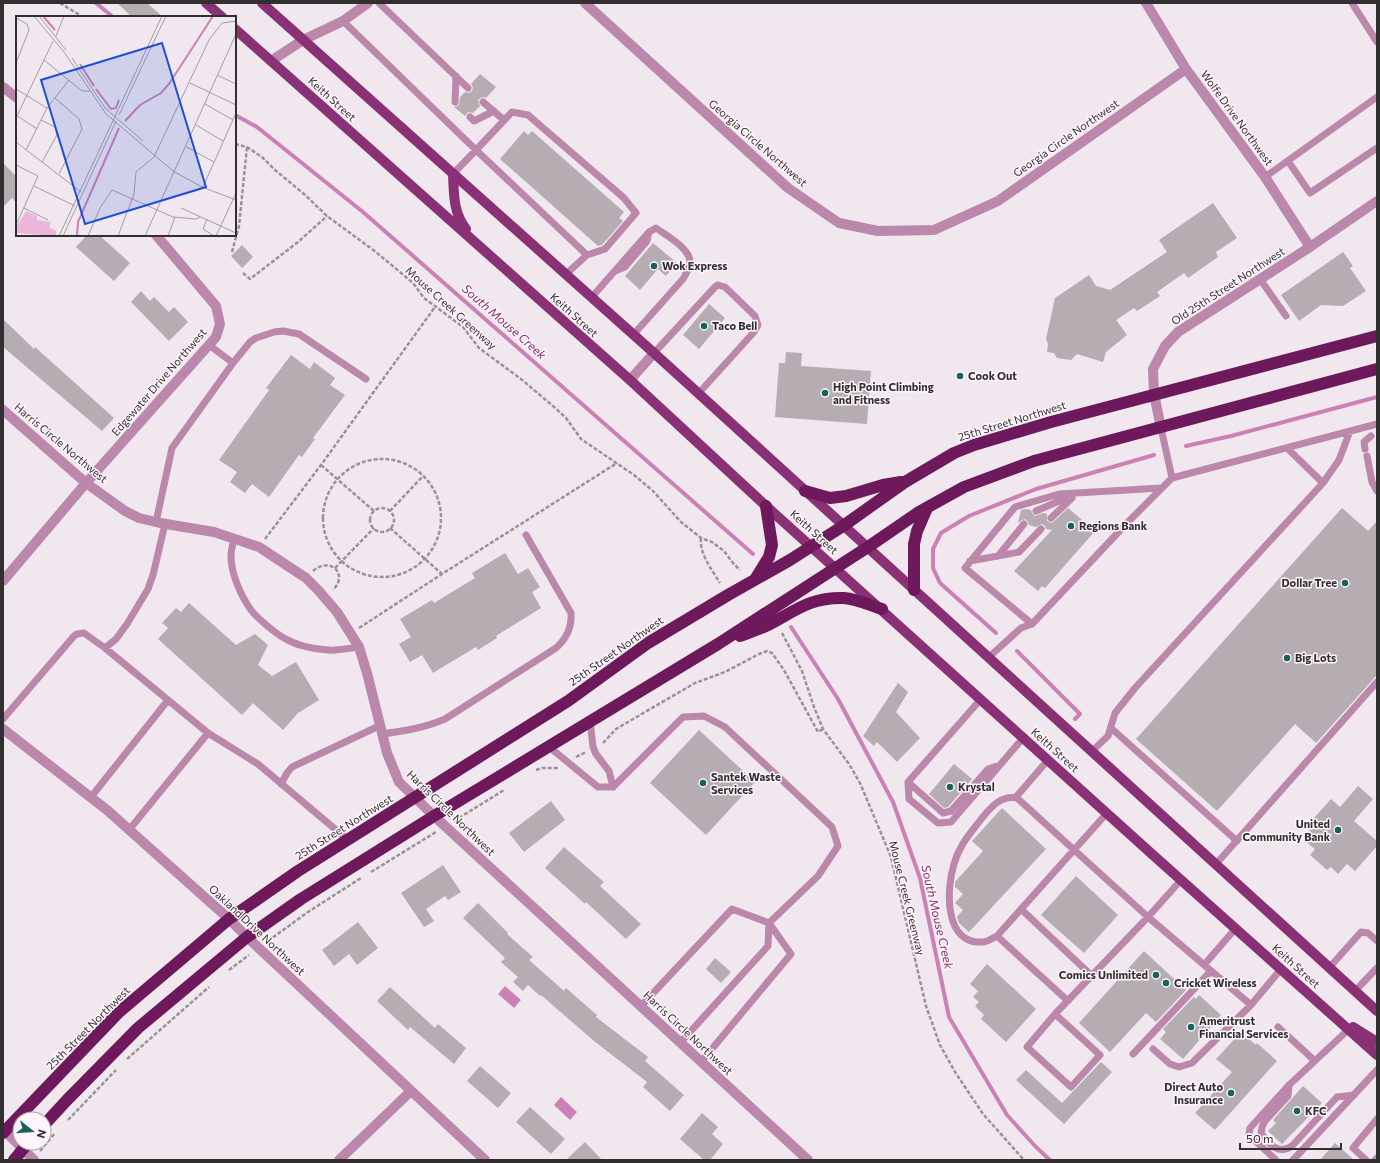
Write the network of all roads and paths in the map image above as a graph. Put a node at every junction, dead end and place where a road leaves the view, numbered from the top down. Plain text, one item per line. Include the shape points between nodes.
1 (60, 3) edge
2 (206, 3) edge
3 (262, 3) edge
4 (368, 3) edge
5 (379, 3) edge
6 (585, 3) edge
7 (1146, 3) edge
8 (1352, 3) edge
9 (82, 16) edge
10 (221, 16) edge
11 (342, 21) junction
12 (236, 30) edge
13 (303, 40) junction
14 (1377, 42) edge
15 (271, 61) junction
16 (1186, 69) junction
17 (456, 76) junction
18 (3, 87) edge
19 (468, 88) dead end
20 (16, 97) edge
21 (1377, 97) edge
22 (455, 102) dead end
23 (483, 102) dead end
24 (494, 111) junction
25 (470, 117) dead end
26 (504, 120) junction
27 (236, 144) edge
28 (247, 147) junction
29 (1377, 148) edge
30 (476, 150) junction
31 (1288, 161) junction
32 (453, 174) junction
33 (1265, 177) junction
34 (1377, 201) edge
35 (327, 216) junction
36 (157, 236) edge
37 (1310, 247) junction
38 (232, 252) dead end
39 (486, 252) junction
40 (587, 255) junction
41 (243, 273) dead end
42 (565, 274) junction
43 (1260, 279) junction
44 (591, 298) junction
45 (435, 307) junction
46 (1286, 316) dead end
47 (633, 335) junction
48 (1377, 336) edge
49 (209, 345) junction
50 (654, 353) junction
51 (233, 363) junction
52 (1377, 369) edge
53 (366, 379) dead end
54 (630, 380) junction
55 (698, 394) junction
56 (1154, 394) junction
57 (3, 410) edge
58 (1377, 424) edge
59 (1369, 427) junction
60 (1161, 428) junction
61 (1350, 431) junction
62 (1374, 437) edge
63 (1287, 448) junction
64 (617, 463) junction
65 (321, 465) junction
66 (423, 476) junction
67 (1172, 478) junction
68 (338, 480) junction
69 (905, 482) junction
70 (86, 483) junction
71 (1323, 483) junction
72 (1161, 488) junction
73 (805, 491) junction
74 (1377, 491) edge
75 (1076, 493) junction
76 (766, 506) junction
77 (926, 508) junction
78 (374, 511) junction
79 (390, 511) junction
80 (1036, 511) dead end
81 (1051, 518) dead end
82 (161, 523) junction
83 (1024, 524) dead end
84 (843, 526) junction
85 (374, 528) junction
86 (390, 528) junction
87 (1041, 529) dead end
88 (526, 535) dead end
89 (234, 538) junction
90 (701, 538) junction
91 (812, 546) junction
92 (259, 547) junction
93 (868, 547) junction
94 (998, 556) junction
95 (425, 559) junction
96 (970, 561) junction
97 (341, 562) junction
98 (836, 567) junction
99 (335, 568) junction
100 (740, 570) dead end
101 (442, 574) junction
102 (306, 578) junction
103 (756, 579) junction
104 (3, 581) edge
105 (720, 583) dead end
106 (914, 590) junction
107 (325, 598) junction
108 (882, 609) junction
109 (1032, 624) junction
110 (782, 633) dead end
111 (351, 634) junction
112 (718, 644) junction
113 (359, 647) junction
114 (105, 648) junction
115 (989, 657) junction
116 (1377, 682) edge
117 (981, 699) junction
118 (168, 700) junction
119 (3, 719) edge
120 (590, 721) junction
121 (3, 728) edge
122 (1111, 728) junction
123 (823, 729) junction
124 (381, 730) junction
125 (208, 733) junction
126 (1024, 737) junction
127 (548, 746) junction
128 (593, 747) junction
129 (1092, 751) junction
130 (1048, 760) junction
131 (568, 763) junction
132 (1000, 765) junction
133 (534, 771) dead end
134 (908, 782) junction
135 (281, 784) junction
136 (509, 787) dead end
137 (613, 787) junction
138 (91, 797) junction
139 (415, 797) junction
140 (1017, 798) junction
141 (1107, 813) junction
142 (434, 816) junction
143 (446, 826) junction
144 (129, 830) junction
145 (348, 840) junction
146 (1237, 841) junction
147 (1074, 850) junction
148 (1216, 864) junction
149 (370, 872) dead end
150 (364, 876) dead end
151 (1181, 880) junction
152 (1021, 909) junction
153 (1148, 917) junction
154 (229, 919) junction
155 (769, 923) junction
156 (1235, 929) junction
157 (997, 936) junction
158 (246, 938) junction
159 (1377, 940) edge
160 (258, 948) junction
161 (1204, 965) junction
162 (1329, 968) junction
163 (1377, 968) edge
164 (1281, 970) junction
165 (1211, 971) junction
166 (226, 972) dead end
167 (1091, 975) junction
168 (214, 982) dead end
169 (1355, 991) junction
170 (1068, 1000) junction
171 (1251, 1005) junction
172 (641, 1006) junction
173 (1326, 1010) junction
174 (1377, 1010) edge
175 (1055, 1014) junction
176 (1278, 1027) dead end
177 (1348, 1030) junction
178 (680, 1042) junction
179 (1377, 1042) edge
180 (1153, 1049) dead end
181 (1133, 1054) dead end
182 (1377, 1055) edge
183 (127, 1059) dead end
184 (1315, 1061) junction
185 (701, 1062) junction
186 (121, 1065) dead end
187 (1377, 1070) edge
188 (1289, 1085) junction
189 (411, 1091) junction
190 (1354, 1095) junction
191 (52, 1116) edge
192 (1377, 1119) edge
193 (66, 1122) dead end
194 (60, 1128) dead end
195 (4, 1132) edge
196 (21, 1151) edge
197 (1377, 1158) edge
198 (33, 1159) edge
199 (14, 1160) edge
200 (339, 1160) edge
201 (485, 1160) edge
202 (808, 1160) edge
203 (1024, 1160) edge
204 (1276, 1160) edge
205 (1293, 1160) edge
206 (1366, 1160) edge
207 (1375, 1160) edge

1 - 9 path
2 - 10 main road
3 - 13 main road, Keith Street
4 - 11 street
5 - 17 lane
6 - 16 street, Georgia Circle Northwest via 788,188 839,222 878,231 934,230 998,201
7 - 16 street, Wolfe Drive Northwest
8 - 14 lane
11 - 13 street
11 - 30 lane
12 - 15 main road, Keith Street
13 - 15 street
13 - 32 main road, Keith Street
15 - 39 main road, Keith Street
16 - 33 street, Wolfe Drive Northwest
17 - 19 lane
17 - 22 lane
18 - 20 street
21 - 31 lane
23 - 24 lane
24 - 25 lane via 474,121
24 - 26 lane
26 - 30 lane
26 - 40 lane via 512,112 528,115 624,198 636,213 605,249
27 - 28 path, Mouse Creek Greenway
28 - 35 path, Mouse Creek Greenway via 262,157
28 - 38 path via 239,226
29 - 31 lane via 1310,192
30 - 32 lane
30 - 40 lane
31 - 33 lane
32 - 39 main road via 454,203 460,221
32 - 42 main road, Keith Street
33 - 37 street, Wolfe Drive Northwest
34 - 37 street, Old 25th Street Northwest
35 - 41 path via 250,279
35 - 45 path, Mouse Creek Greenway via 382,257
36 - 49 street, Edgewater Drive Northwest via 216,306 220,324 216,337
37 - 43 street, Old 25th Street Northwest
39 - 54 main road, Keith Street
40 - 42 lane
42 - 44 main road, Keith Street
43 - 46 lane
43 - 56 street, Old 25th Street Northwest via 1178,332 1165,346 1153,369
44 - 47 main road, Keith Street
44 - 47 lane via 649,232 656,228 683,248 690,260 683,279
45 - 64 path, Mouse Creek Greenway via 463,327 479,348 553,406 566,418 581,439
45 - 65 path
47 - 50 main road, Keith Street
48 - 56 highway, 25th Street Northwest
49 - 51 lane
49 - 70 street, Edgewater Drive Northwest
50 - 54 street
50 - 55 main road, Keith Street
50 - 55 lane via 715,287 725,287 755,316 758,326
51 - 53 lane via 245,347 256,338 274,332 291,332 299,334
51 - 82 lane via 172,448
52 - 60 highway
54 - 76 main road, Keith Street
55 - 73 main road, Keith Street
56 - 60 street, Old 25th Street Northwest
56 - 69 highway, 25th Street Northwest via 974,445 954,453
57 - 70 street, Harris Circle Northwest
58 - 59 lane
59 - 61 lane
59 - 62 lane
60 - 67 lane
60 - 77 highway via 1034,461 964,487
61 - 63 lane
61 - 71 lane via 1339,460
62 - 74 lane via 1364,442 1372,482
63 - 67 lane
63 - 71 lane
64 - 90 path, Mouse Creek Greenway via 653,491 681,522
64 - 101 path
65 - 68 path
65 - 92 path
66 - 68 path via 410,466 394,460 377,459 360,463
66 - 79 path
66 - 95 path via 434,491 440,508 440,527 435,544
67 - 72 lane
68 - 78 path
68 - 97 path via 326,499 323,516 324,532
69 - 73 highway via 830,498
69 - 84 highway, 25th Street Northwest
70 - 82 street, Harris Circle Northwest via 125,511 139,518
70 - 104 street, Edgewater Drive Northwest
71 - 122 lane via 1135,688 1116,713
72 - 75 lane
72 - 109 lane
73 - 84 main road, Keith Street
75 - 80 lane
75 - 81 lane
75 - 96 lane via 1059,494 1015,507
76 - 91 main road, Keith Street
76 - 103 highway via 772,545 769,557
77 - 93 highway
77 - 106 highway via 914,544
78 - 79 path via 382,508
78 - 85 path via 370,520
79 - 86 path via 394,520
82 - 89 street, Harris Circle Northwest
82 - 114 lane via 154,575 148,589 116,640
83 - 94 lane
84 - 91 highway, 25th Street Northwest
84 - 93 main road, Keith Street
85 - 86 path via 382,532
85 - 97 path
86 - 95 path
87 - 94 lane via 1019,552
88 - 124 lane via 570,613 568,631 561,644 445,719 417,729
89 - 92 street, Harris Circle Northwest
89 - 113 lane via 231,557 235,578 252,611 274,631 297,644 319,649
90 - 100 path, Mouse Creek Greenway via 724,550
90 - 105 path via 700,544 705,556
91 - 98 main road, Keith Street
91 - 103 highway, 25th Street Northwest
92 - 102 street, Harris Circle Northwest
93 - 98 highway
93 - 106 main road, Keith Street
94 - 96 lane
95 - 97 path via 410,570 392,577 374,577 356,572
95 - 101 path
96 - 109 lane via 965,568
97 - 99 path
98 - 108 main road, Keith Street
98 - 112 highway
99 - 102 path via 328,565 319,566
99 - 107 path via 339,575 338,584
101 - 111 path
102 - 107 street, Harris Circle Northwest
103 - 139 highway, 25th Street Northwest via 648,643 568,701
106 - 115 main road, Keith Street
107 - 111 street, Harris Circle Northwest
108 - 112 highway via 844,598 808,603 766,626
108 - 117 main road, Keith Street
109 - 115 lane via 1021,628
110 - 123 path, Mouse Creek Greenway via 802,671
111 - 113 street, Harris Circle Northwest
112 - 120 highway
113 - 124 street, Harris Circle Northwest
114 - 118 lane
114 - 119 lane via 84,633 74,636
115 - 129 main road, Keith Street
116 - 146 lane
117 - 126 main road, Keith Street
117 - 134 lane
118 - 125 lane
118 - 138 lane
120 - 127 highway
120 - 128 lane
121 - 138 street, Oakland Drive Northwest
122 - 129 lane via 1108,736
122 - 146 lane
123 - 128 path via 818,732 784,670 772,653 767,651 725,672 695,683 616,729 604,743
123 - 203 path, Mouse Creek Greenway via 860,783 891,858 926,1006 940,1045 983,1114
124 - 135 lane via 292,767
124 - 139 street, Harris Circle Northwest via 399,782
125 - 135 lane via 258,764
125 - 144 lane
126 - 130 main road, Keith Street
126 - 132 lane
127 - 131 lane
127 - 142 highway
128 - 131 path
128 - 137 lane via 609,771
129 - 148 main road, Keith Street
130 - 140 lane
130 - 141 main road, Keith Street
131 - 133 path via 560,768 542,768
131 - 137 lane via 598,786
132 - 134 lane via 988,768 951,811 943,813
132 - 134 lane via 951,822 938,824 909,798
135 - 145 lane
136 - 143 path
137 - 155 lane via 683,717 704,716 725,727 832,827 838,846 818,876
138 - 144 street, Oakland Drive Northwest
139 - 142 street, Harris Circle Northwest
139 - 145 highway, 25th Street Northwest
140 - 147 lane
140 - 157 lane via 1009,796 1000,800 986,813 961,845 948,887 950,910 957,932 971,941 984,942
141 - 147 lane
141 - 151 main road, Keith Street
142 - 143 street, Harris Circle Northwest
142 - 158 highway via 301,899
143 - 149 path
143 - 172 street, Harris Circle Northwest
144 - 154 street, Oakland Drive Northwest
145 - 154 highway, 25th Street Northwest
146 - 148 lane
147 - 152 lane
147 - 153 lane
148 - 162 main road, Keith Street
150 - 160 path
151 - 153 lane
151 - 156 main road, Keith Street
152 - 157 lane
152 - 167 lane
153 - 161 lane
153 - 167 lane
154 - 158 street, Oakland Drive Northwest
154 - 195 highway, 25th Street Northwest via 118,1013
155 - 172 lane via 732,909
155 - 178 lane via 768,946
155 - 185 lane via 792,954
156 - 161 lane
156 - 164 main road, Keith Street
157 - 170 lane
158 - 160 street, Oakland Drive Northwest
158 - 191 highway via 138,1028
159 - 162 lane via 1368,933 1361,932
160 - 166 path
160 - 189 street, Oakland Drive Northwest
161 - 165 lane
162 - 169 main road, Keith Street
163 - 169 lane
164 - 171 lane
164 - 173 main road, Keith Street
165 - 171 lane
165 - 181 lane
167 - 170 lane
168 - 183 path
169 - 174 main road, Keith Street
170 - 175 lane
171 - 180 lane via 1192,1063 1179,1067 1170,1064
172 - 178 street, Harris Circle Northwest
173 - 177 main road, Keith Street
173 - 179 main road
175 - 175 lane via 1027,1047 1071,1087 1100,1055
176 - 184 lane
177 - 182 main road, Keith Street
177 - 184 lane
178 - 185 street, Harris Circle Northwest
184 - 188 lane
185 - 202 street, Harris Circle Northwest
186 - 193 path
187 - 190 lane
188 - 190 lane via 1288,1096 1265,1121 1261,1134 1274,1147 1282,1150 1292,1146 1337,1097
188 - 204 lane via 1250,1128 1249,1134
189 - 200 street
189 - 201 street, Oakland Drive Northwest
190 - 205 lane
192 - 206 lane via 1353,1148
194 - 198 path
196 - 199 highway
197 - 207 lane

